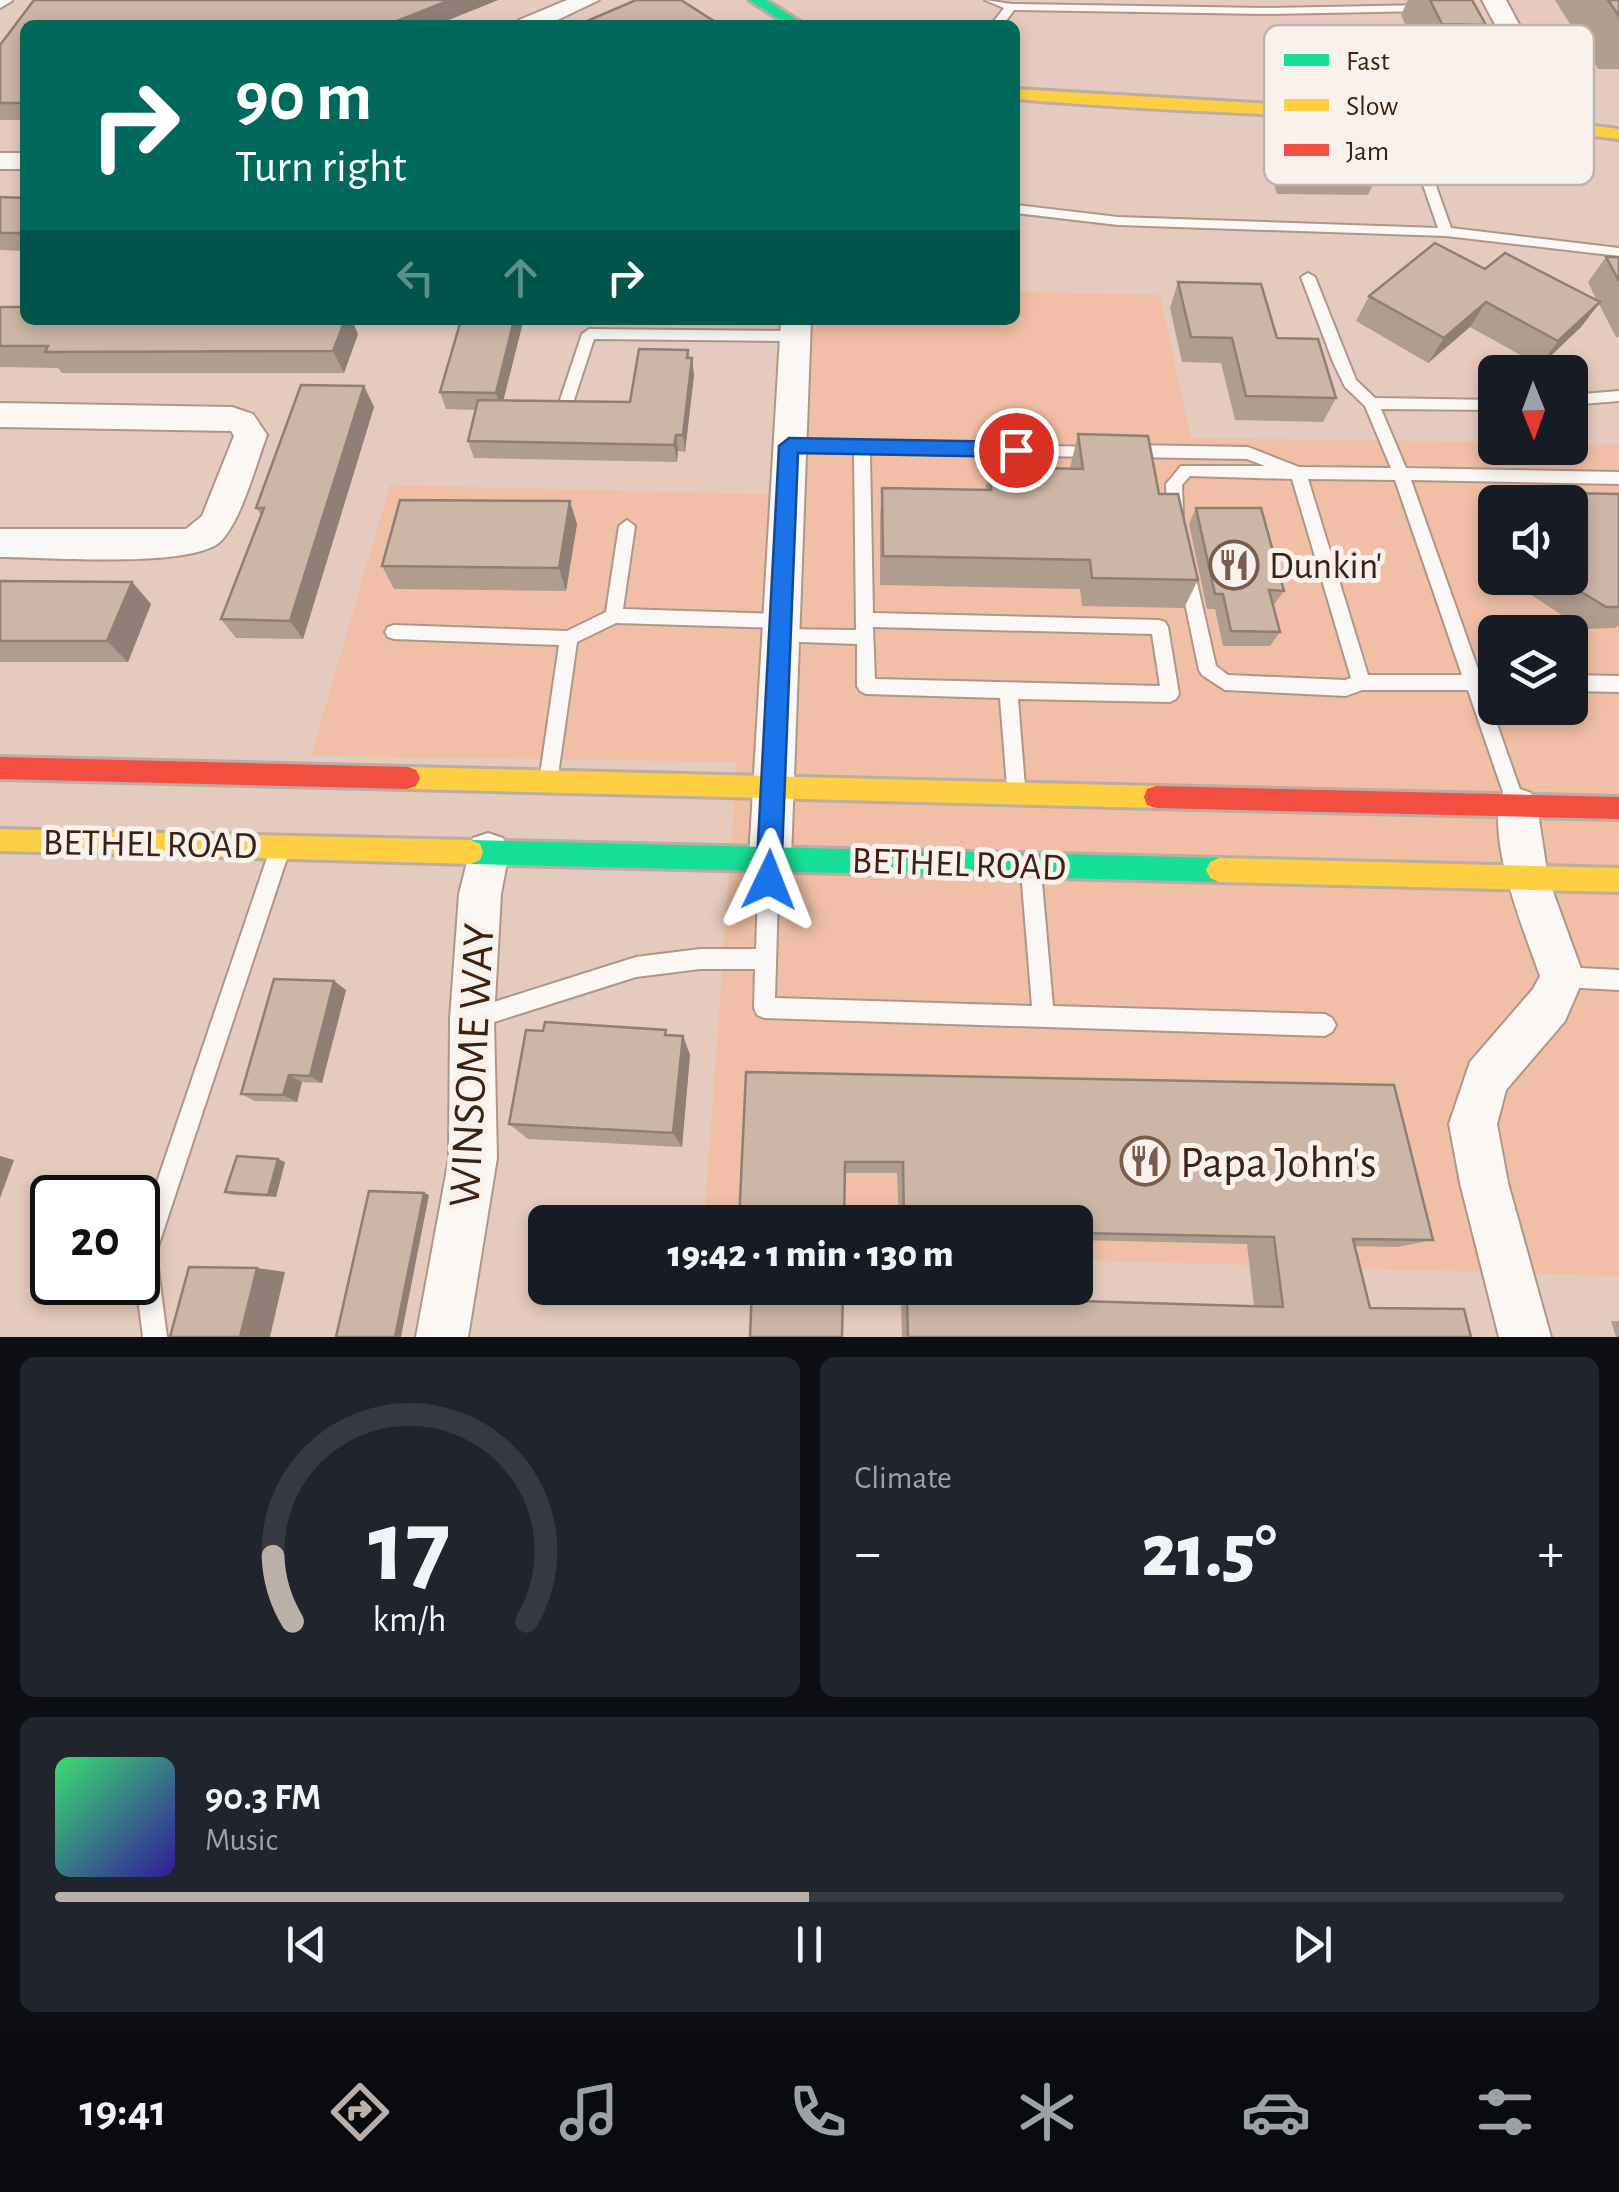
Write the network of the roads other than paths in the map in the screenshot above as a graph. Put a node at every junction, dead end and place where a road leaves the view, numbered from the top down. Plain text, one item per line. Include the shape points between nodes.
1 (587, 0) edge
2 (756, 0) edge
3 (990, 0) edge
4 (1011, 7) junction
5 (1441, 8) edge
6 (539, 20) edge
7 (790, 20) edge
8 (1001, 20) edge
9 (1020, 95) edge
10 (1264, 111) edge
11 (1594, 130) edge
12 (1619, 134) edge
13 (1429, 185) edge
14 (1020, 210) edge
15 (1446, 232) junction
16 (1619, 252) edge
17 (1308, 278) dead end
18 (795, 328) edge
19 (1619, 396) edge
20 (1588, 399) edge
21 (567, 400) edge
22 (1371, 403) junction
23 (1478, 404) edge
24 (0, 415) edge
25 (789, 446) junction
26 (862, 448) junction
27 (1298, 473) junction
28 (1401, 474) junction
29 (1619, 478) edge
30 (628, 526) dead end
31 (0, 543) edge
32 (614, 616) junction
33 (779, 629) junction
34 (866, 629) junction
35 (394, 632) dead end
36 (569, 638) junction
37 (1361, 682) junction
38 (1475, 682) junction
39 (1478, 682) edge
40 (1588, 684) edge
41 (1619, 684) edge
42 (1008, 691) junction
43 (0, 768) edge
44 (548, 781) junction
45 (772, 786) junction
46 (1016, 792) junction
47 (1517, 806) junction
48 (1619, 808) edge
49 (0, 840) edge
50 (280, 846) junction
51 (488, 852) junction
52 (770, 858) junction
53 (1031, 865) junction
54 (1528, 878) junction
55 (1619, 880) edge
56 (765, 959) junction
57 (1562, 977) junction
58 (1619, 980) edge
59 (1043, 1015) junction
60 (472, 1020) junction
61 (1326, 1025) dead end
62 (155, 1337) edge
63 (442, 1337) edge
64 (1526, 1337) edge

1 - 6 street
2 - 7 main road
3 - 4 lane
4 - 5 lane
4 - 8 lane
9 - 10 main road via 1168,110
11 - 12 main road
13 - 15 lane
14 - 15 lane via 1118,221
15 - 16 lane
17 - 22 lane via 1350,383
18 - 21 lane via 590,334
18 - 25 street
19 - 20 lane
22 - 23 lane
22 - 28 lane
24 - 31 street via 232,419 251,434 217,520 196,541
25 - 26 lane
25 - 33 street
26 - 27 lane via 1248,453
26 - 34 lane
27 - 28 lane
27 - 37 lane
27 - 37 lane via 1178,475 1171,497 1208,670 1225,682 1252,685 1346,688
28 - 29 lane
28 - 38 lane
30 - 32 lane
32 - 33 lane
32 - 36 lane
33 - 34 lane
33 - 45 street
34 - 42 lane via 866,686
34 - 42 lane via 1159,627 1170,694
35 - 36 lane
36 - 44 lane
37 - 38 lane
38 - 39 lane
38 - 47 lane
40 - 41 lane
42 - 46 lane
43 - 44 main road, BETHEL ROAD
44 - 45 main road, BETHEL ROAD
45 - 46 main road, BETHEL ROAD
45 - 52 street
46 - 47 main road, BETHEL ROAD
47 - 48 main road, BETHEL ROAD
47 - 54 street
49 - 50 main road, BETHEL ROAD
50 - 51 main road, BETHEL ROAD
50 - 62 lane via 144,1253
51 - 52 main road, BETHEL ROAD
51 - 60 street, WINSOME WAY
52 - 53 main road, BETHEL ROAD
52 - 56 lane
53 - 54 main road, BETHEL ROAD
53 - 59 lane
54 - 55 main road, BETHEL ROAD
54 - 57 street
56 - 59 lane via 764,1008
56 - 60 lane via 636,967
57 - 58 lane
57 - 64 street via 1548,1005 1486,1078 1473,1124
59 - 61 lane
60 - 63 street, WINSOME WAY via 472,1158

